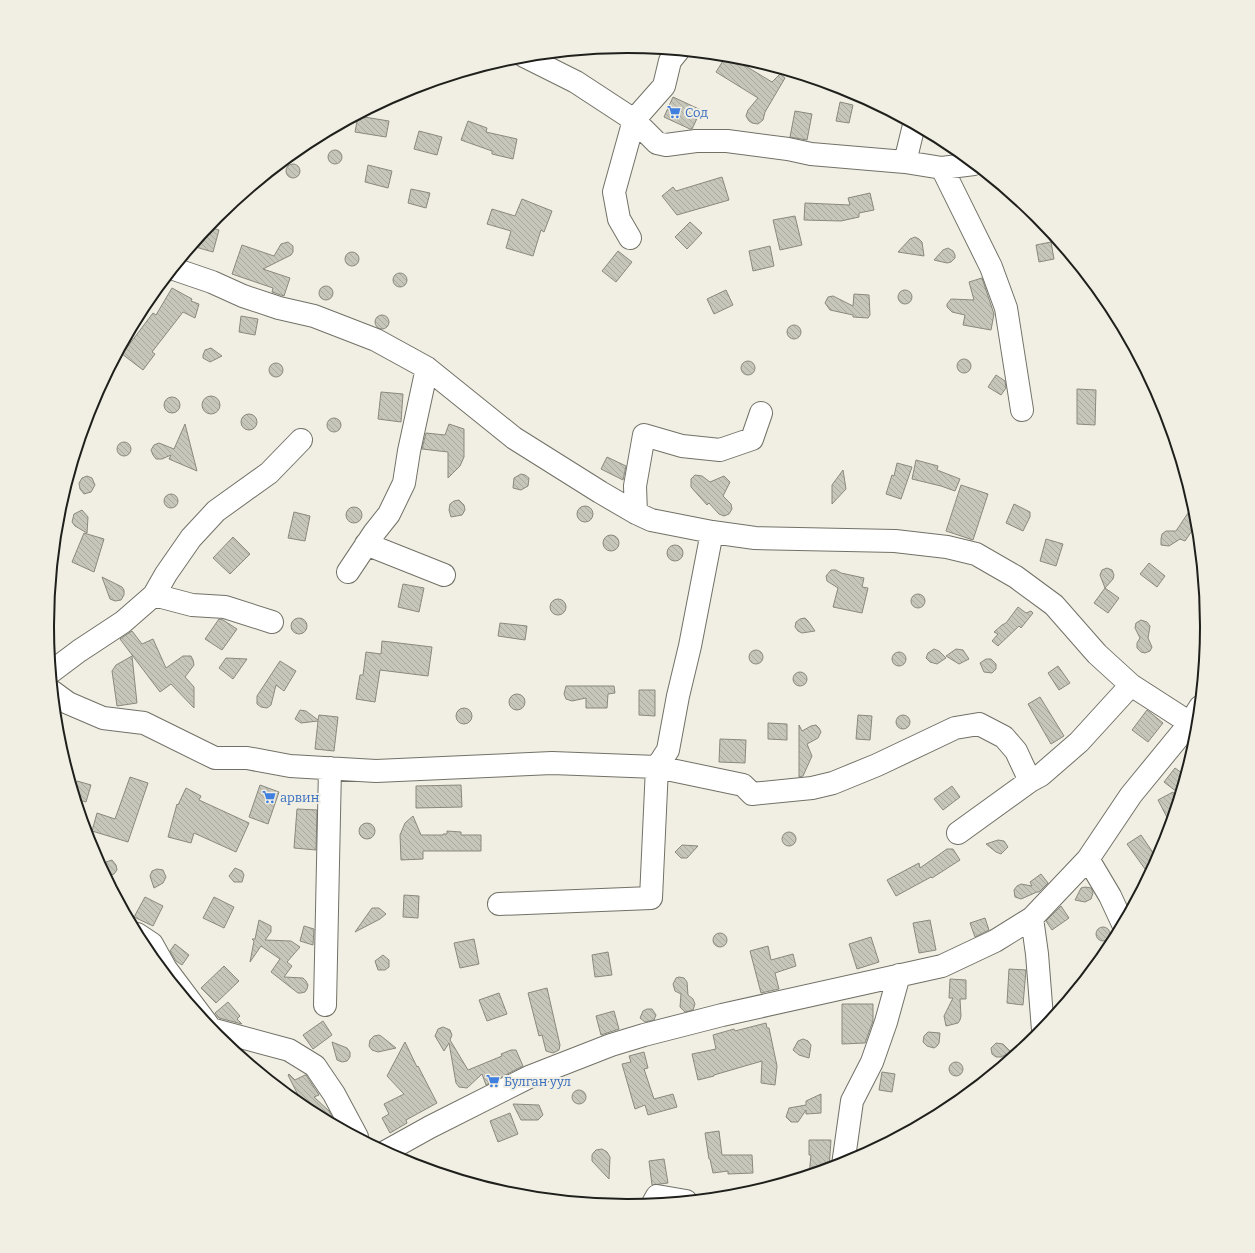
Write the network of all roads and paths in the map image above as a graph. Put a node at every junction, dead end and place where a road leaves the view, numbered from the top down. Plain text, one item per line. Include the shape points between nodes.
1 (675, 55) edge
2 (534, 61) edge
3 (634, 120) junction
4 (913, 129) edge
5 (905, 162) junction
6 (967, 165) edge
7 (942, 168) junction
8 (630, 238) dead end
9 (179, 270) edge
10 (427, 368) junction
11 (1022, 410) dead end
12 (761, 413) dead end
13 (301, 440) dead end
14 (636, 513) junction
15 (712, 532) junction
16 (366, 544) junction
17 (348, 572) dead end
18 (444, 575) dead end
19 (154, 595) junction
20 (272, 622) dead end
21 (56, 669) edge
22 (1131, 685) junction
23 (58, 696) edge
24 (1193, 720) edge
25 (1192, 727) edge
26 (656, 767) junction
27 (330, 768) junction
28 (1030, 781) junction
29 (958, 833) dead end
30 (1088, 859) junction
31 (498, 904) dead end
32 (1032, 918) junction
33 (1121, 918) edge
34 (149, 942) edge
35 (158, 955) edge
36 (899, 975) junction
37 (324, 1005) dead end
38 (1042, 1022) edge
39 (222, 1032) edge
40 (353, 1130) edge
41 (391, 1148) edge
42 (844, 1157) edge
43 (671, 1198) edge
44 (655, 1199) edge

1 - 3 street via 670,61 664,86
2 - 3 street via 576,82
3 - 5 street via 657,143 666,145 696,141 727,141 811,154
3 - 8 street via 614,192 619,219
4 - 5 street
5 - 7 street
6 - 7 street
7 - 11 street via 990,267 1006,308
9 - 10 street via 243,296 314,316 376,340
10 - 14 street via 514,438
10 - 16 street via 404,483 389,514
12 - 14 street via 752,440 720,450 682,446 644,435 635,486
13 - 19 street via 269,473 216,511 191,538
14 - 15 street via 651,520
15 - 22 street via 755,538 894,541 947,547 976,554 1016,577 1054,606
15 - 26 street via 668,750
16 - 17 street
16 - 18 street
19 - 20 street via 192,605 225,607
19 - 21 street via 123,622
22 - 24 street
22 - 28 street via 1079,742 1041,775
23 - 27 street via 102,718 144,723 215,758 247,758 290,766
25 - 30 street via 1131,794
26 - 27 street via 552,763 376,771
26 - 28 street via 743,785 752,794 812,788 833,783 870,768 955,728 979,724 1004,738 1016,751
26 - 31 street via 651,898
27 - 37 street
28 - 29 street
30 - 32 street
30 - 33 street
32 - 36 street via 995,941 942,966
32 - 38 street
34 - 35 street
36 - 41 street via 722,1015 611,1045 529,1077
36 - 42 street via 872,1062 852,1101
39 - 40 street via 289,1050 315,1066
43 - 44 street via 657,1196

